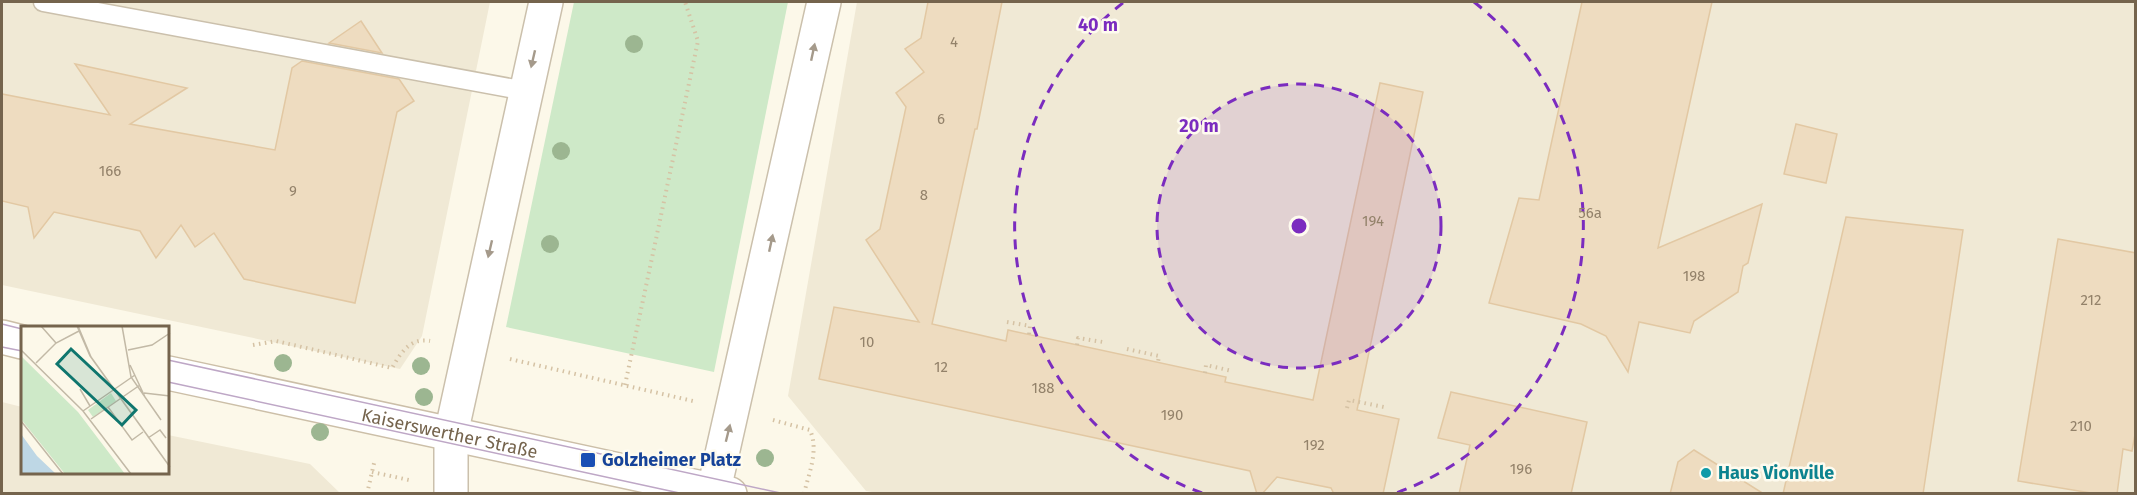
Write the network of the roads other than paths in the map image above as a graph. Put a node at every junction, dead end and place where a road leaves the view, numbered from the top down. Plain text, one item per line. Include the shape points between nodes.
1 (43, 2) edge
2 (546, 2) edge
3 (824, 2) edge
4 (526, 91) junction
5 (2, 337) edge
6 (21, 342) edge
7 (170, 373) edge
8 (451, 434) junction
9 (719, 492) edge
10 (451, 494) edge

1 - 4 lane
2 -> 4 street
9 -> 3 street
4 -> 8 street
5 - 6 street
7 - 8 street, Kaiserswerther Straße
8 - 9 street, Kaiserswerther Straße
8 - 10 street

